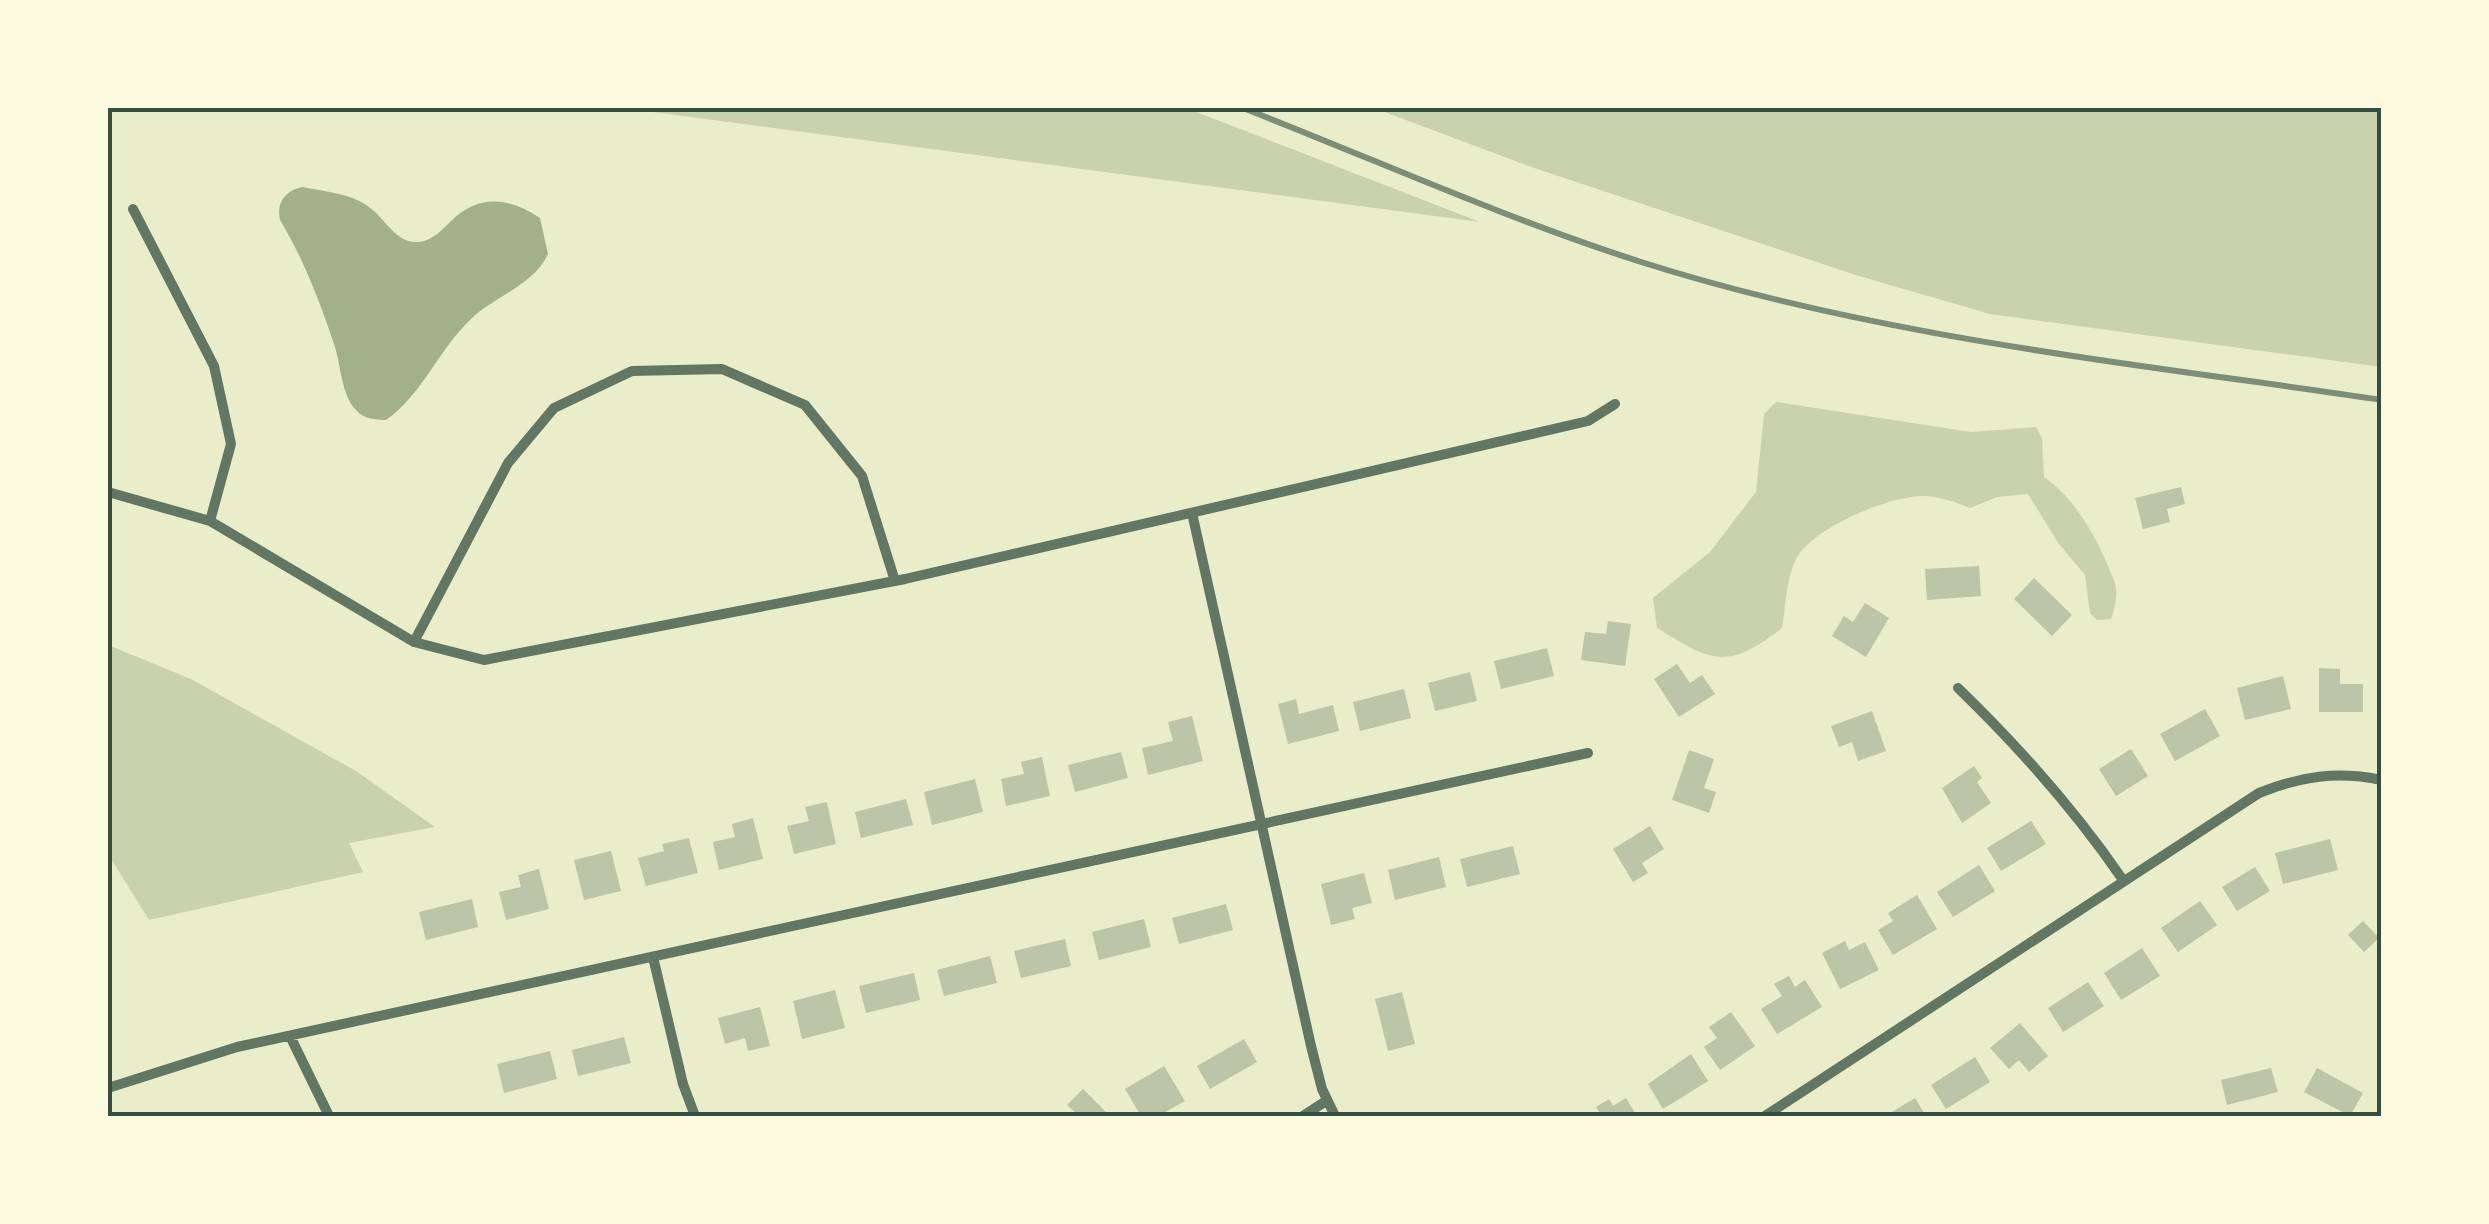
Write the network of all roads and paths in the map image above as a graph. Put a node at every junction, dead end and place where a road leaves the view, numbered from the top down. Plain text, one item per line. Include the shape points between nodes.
1 (133, 209) dead end
2 (1615, 404) dead end
3 (108, 492) edge
4 (1192, 513) junction
5 (210, 522) junction
6 (895, 581) junction
7 (414, 642) junction
8 (1958, 688) dead end
9 (1588, 753) dead end
10 (2382, 780) edge
11 (1261, 823) junction
12 (2123, 880) junction
13 (653, 957) junction
14 (290, 1036) junction
15 (108, 1088) edge
16 (1326, 1101) junction
17 (329, 1116) edge
18 (696, 1116) edge
19 (1304, 1116) edge
20 (1335, 1116) edge
21 (1765, 1116) edge

1 - 5 street via 214,366 231,444
2 - 4 street via 1588,421
3 - 5 street
4 - 6 street
4 - 11 street
5 - 7 street
6 - 7 street via 484,660
6 - 7 street via 862,476 805,405 722,369 632,371 554,408 508,463
8 - 12 street via 2074,812
9 - 11 street
10 - 12 street via 2352,774 2293,779 2241,803
11 - 13 street
11 - 16 street
12 - 21 street
13 - 14 street
13 - 18 street
14 - 15 street
14 - 17 street
16 - 19 street
16 - 20 street

